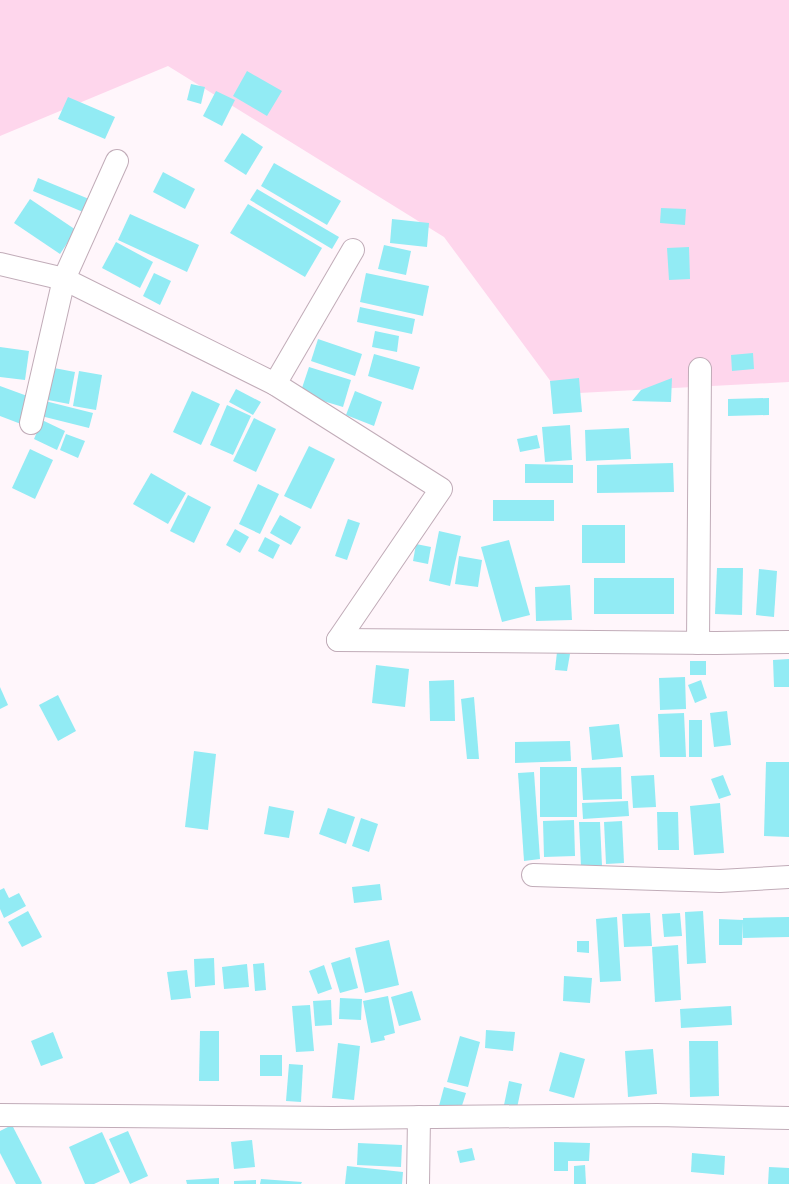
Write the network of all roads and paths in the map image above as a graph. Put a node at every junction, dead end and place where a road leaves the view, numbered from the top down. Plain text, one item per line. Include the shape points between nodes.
1 (117, 161) dead end
2 (353, 250) dead end
3 (0, 264) edge
4 (64, 279) junction
5 (700, 370) dead end
6 (275, 384) junction
7 (31, 423) dead end
8 (789, 642) edge
9 (698, 643) junction
10 (533, 875) dead end
11 (789, 877) edge
12 (0, 1114) edge
13 (419, 1117) junction
14 (789, 1118) edge
15 (418, 1184) edge

1 - 4 street
2 - 6 street
3 - 4 street
4 - 6 street
4 - 7 street
5 - 9 street
6 - 9 street via 441,489 338,640
8 - 9 street
10 - 11 street via 720,881
12 - 13 street
13 - 14 street via 657,1114
13 - 15 street

